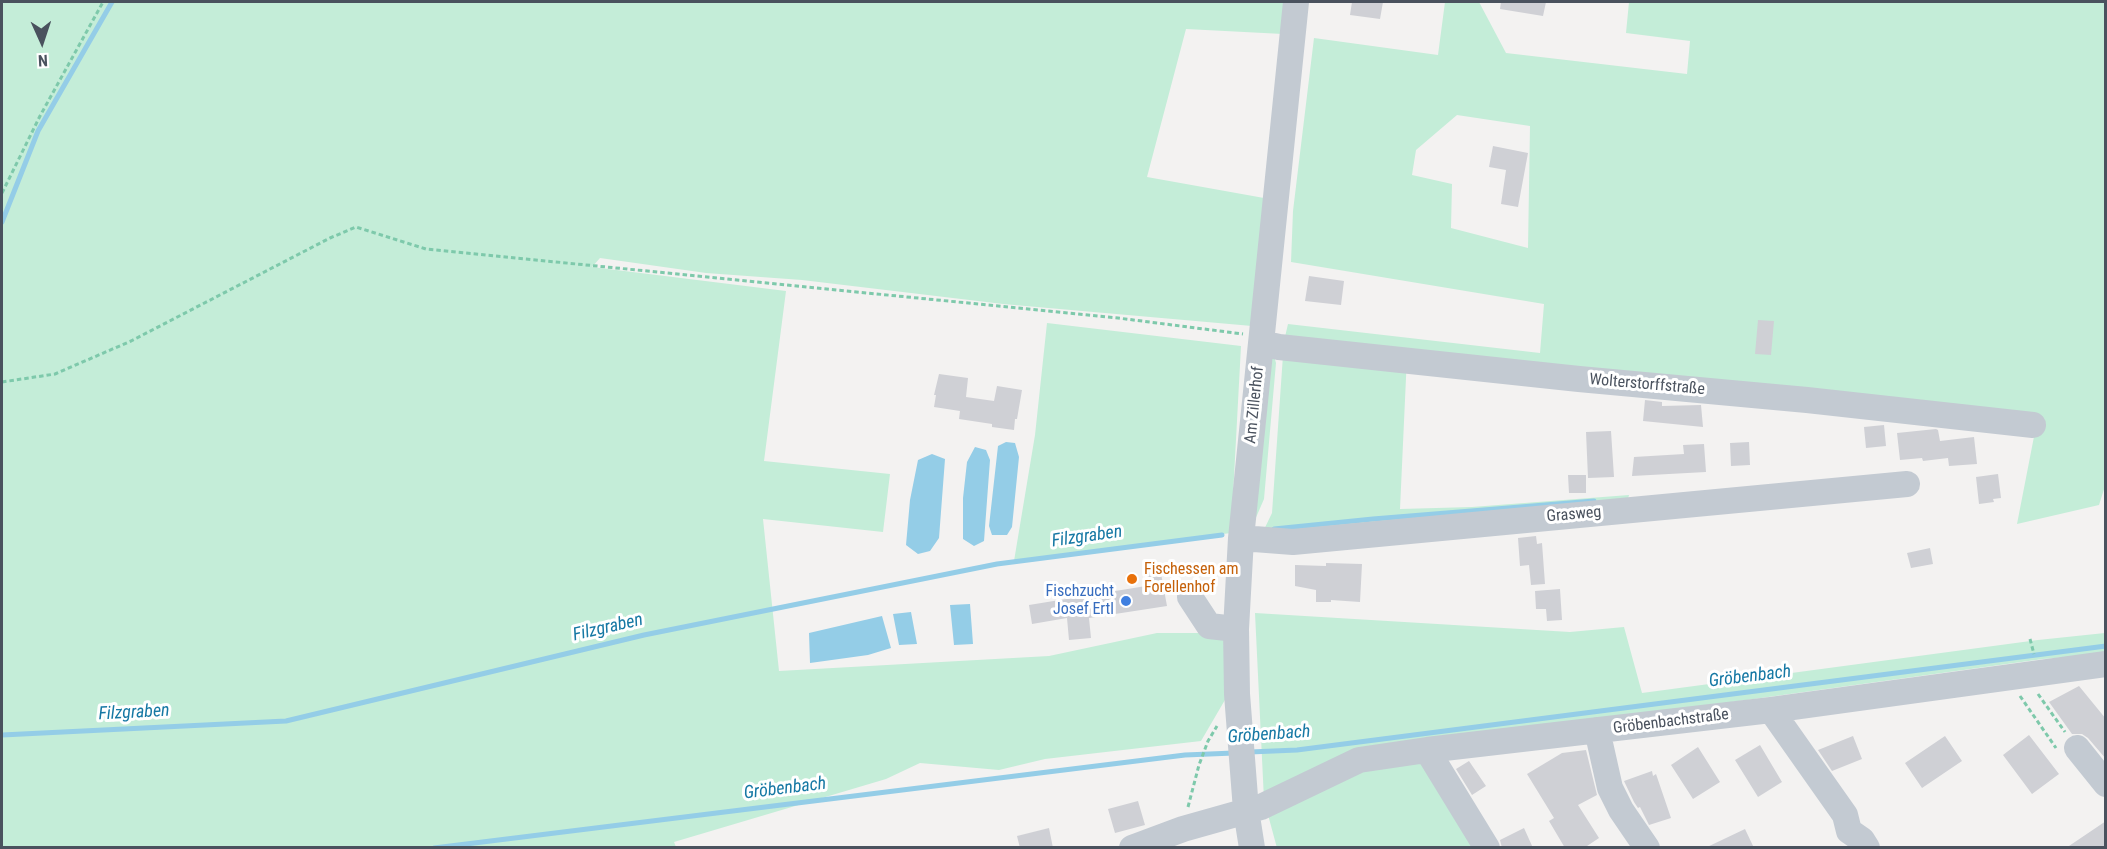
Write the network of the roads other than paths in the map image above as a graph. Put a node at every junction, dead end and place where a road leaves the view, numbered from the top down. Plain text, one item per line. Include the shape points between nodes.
1 (1296, 2) edge
2 (1262, 340) junction
3 (2033, 425) dead end
4 (1907, 483) dead end
5 (1241, 538) junction
6 (1190, 597) dead end
7 (1236, 629) junction
8 (2106, 664) edge
9 (1771, 710) junction
10 (1597, 730) junction
11 (1428, 750) junction
12 (2069, 751) road end
13 (2106, 784) edge
14 (1246, 810) junction
15 (1132, 848) edge
16 (1252, 848) edge
17 (1487, 848) edge
18 (1647, 848) edge
19 (1867, 848) edge

1 - 2 street, Am Zillerhof
2 - 3 street, Wolterstorffstraße via 1290,348 1579,380
2 - 5 street, Am Zillerhof
4 - 5 street, Grasweg via 1293,542
5 - 7 street, Am Zillerhof
6 - 7 street via 1209,626
7 - 14 street, Am Zillerhof
8 - 9 street, Gröbenbachstraße
9 - 10 street, Gröbenbachstraße
9 - 19 street via 1845,815 1849,831
10 - 11 street, Gröbenbachstraße
10 - 18 street via 1611,788
11 - 14 street, Gröbenbachstraße via 1359,760 1261,807
11 - 17 street
12 - 13 street
14 - 15 street, Gröbenbachstraße
14 - 16 street, Am Zillerhof

